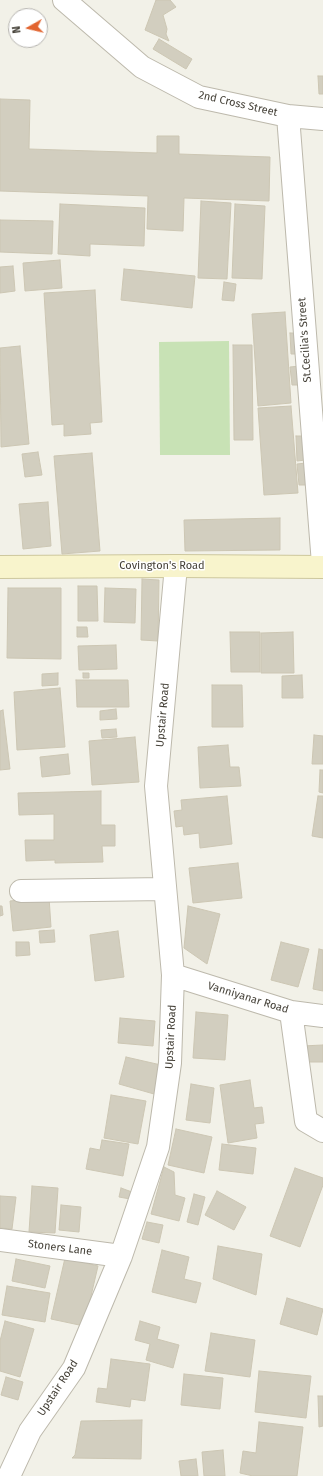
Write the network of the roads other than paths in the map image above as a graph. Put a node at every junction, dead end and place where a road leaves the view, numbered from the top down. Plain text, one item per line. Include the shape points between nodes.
1 (64, 0) edge
2 (288, 116) junction
3 (323, 119) edge
4 (323, 564) edge
5 (176, 566) junction
6 (0, 567) edge
7 (323, 567) edge
8 (165, 889) junction
9 (21, 891) dead end
10 (174, 975) junction
11 (290, 1012) junction
12 (323, 1016) edge
13 (323, 1131) edge
14 (0, 1240) edge
15 (121, 1256) junction
16 (9, 1476) edge

1 - 2 street, 2nd Cross Street via 142,67 199,96
2 - 3 street, 2nd Cross Street
2 - 4 street, St.Cecilia's Street
5 - 6 main road, Covington's Road
5 - 7 main road, Covington's Road
5 - 8 street, Upstair Road via 156,786
8 - 9 street
8 - 10 street, Upstair Road
10 - 11 street, Vanniyanar Road
10 - 15 street, Upstair Road via 170,1063 158,1147
11 - 12 street, Vanniyanar Road
11 - 13 street via 306,1121
14 - 15 street, Stoners Lane
15 - 16 street, Upstair Road via 74,1368 30,1430

